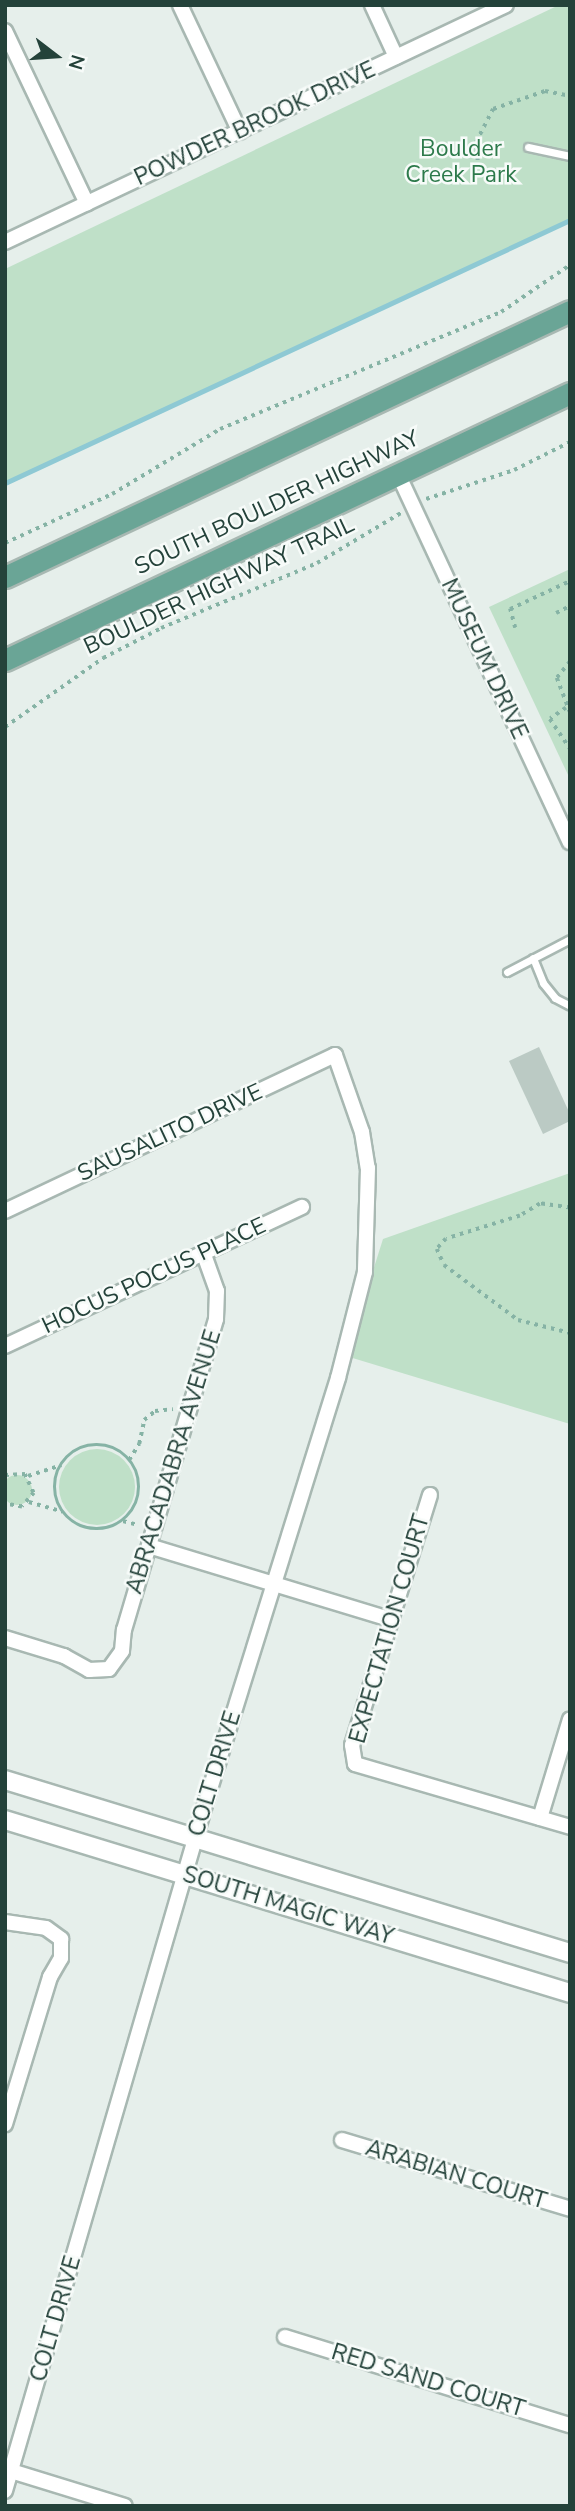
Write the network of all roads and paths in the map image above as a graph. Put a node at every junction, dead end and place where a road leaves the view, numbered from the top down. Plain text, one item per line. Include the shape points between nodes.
1 (180, 5) edge
2 (372, 5) edge
3 (506, 5) edge
4 (5, 32) edge
5 (396, 57) junction
6 (570, 96) edge
7 (240, 132) junction
8 (528, 147) dead end
9 (570, 156) edge
10 (478, 169) dead end
11 (87, 204) junction
12 (5, 242) edge
13 (570, 265) edge
14 (570, 311) edge
15 (570, 393) edge
16 (570, 442) edge
17 (399, 475) junction
18 (414, 506) junction
19 (5, 543) edge
20 (5, 578) edge
21 (570, 581) edge
22 (570, 606) edge
23 (556, 613) dead end
24 (515, 628) dead end
25 (5, 660) edge
26 (570, 662) edge
27 (566, 708) junction
28 (570, 712) edge
29 (5, 727) edge
30 (570, 749) edge
31 (570, 842) edge
32 (570, 939) edge
33 (533, 958) junction
34 (507, 972) dead end
35 (569, 1005) edge
36 (335, 1055) joint
37 (302, 1207) dead end
38 (570, 1208) edge
39 (5, 1211) edge
40 (203, 1252) junction
41 (570, 1333) edge
42 (5, 1346) edge
43 (173, 1409) dead end
44 (129, 1460) junction
45 (61, 1465) junction
46 (5, 1475) edge
47 (27, 1476) junction
48 (430, 1494) dead end
49 (29, 1502) junction
50 (5, 1504) edge
51 (63, 1512) junction
52 (123, 1521) junction
53 (138, 1525) dead end
54 (149, 1546) junction
55 (274, 1583) junction
56 (392, 1620) junction
57 (5, 1638) edge
58 (570, 1719) edge
59 (5, 1780) edge
60 (540, 1818) junction
61 (5, 1820) edge
62 (570, 1827) edge
63 (196, 1837) junction
64 (186, 1874) junction
65 (5, 1922) edge
66 (570, 1953) edge
67 (570, 1993) edge
68 (11, 2086) edge
69 (5, 2124) edge
70 (342, 2140) dead end
71 (570, 2209) edge
72 (285, 2337) dead end
73 (570, 2425) edge
74 (12, 2471) junction
75 (5, 2491) edge
76 (125, 2506) edge

1 - 7 street
2 - 5 street
3 - 5 street, POWDER BROOK DRIVE
4 - 11 street
5 - 7 street, POWDER BROOK DRIVE
6 - 10 path via 545,91 493,108 476,142
7 - 11 street, POWDER BROOK DRIVE
8 - 9 lane
11 - 12 street, POWDER BROOK DRIVE
13 - 19 path via 501,312 220,429 113,494
14 - 20 main road, SOUTH BOULDER HIGHWAY
15 - 17 main road, SOUTH BOULDER HIGHWAY
16 - 18 path, BOULDER HIGHWAY TRAIL via 514,470 433,495
17 - 18 street, MUSEUM DRIVE
17 - 25 main road, SOUTH BOULDER HIGHWAY
18 - 29 path, BOULDER HIGHWAY TRAIL via 317,563 161,628 103,658
18 - 31 street, MUSEUM DRIVE
21 - 24 path via 510,609
22 - 23 path
26 - 27 path via 557,677
27 - 28 path
27 - 30 path via 550,719
32 - 33 lane
33 - 34 lane
33 - 35 lane via 543,983 555,998
36 - 39 street, SAUSALITO DRIVE
36 - 55 street, COLT DRIVE via 362,1132 368,1168 369,1241 338,1378
37 - 40 street, HOCUS POCUS PLACE
38 - 41 path via 540,1204 520,1216 446,1239 438,1249 444,1265 518,1321
40 - 42 street, HOCUS POCUS PLACE
40 - 54 street, ABRACADABRA AVENUE via 217,1291 216,1319
43 - 44 path via 155,1411 144,1420 139,1444
44 - 45 path via 111,1447 92,1445 74,1451
44 - 52 path via 139,1492
45 - 47 path
45 - 51 path via 54,1490
46 - 47 path
47 - 49 path via 34,1493
48 - 56 street, EXPECTATION COURT
49 - 50 path via 15,1508
49 - 51 path
51 - 52 path via 73,1523 91,1529
52 - 53 path
54 - 55 street
54 - 57 street, ABRACADABRA AVENUE via 122,1651 109,1669 89,1670 64,1656
55 - 56 street
55 - 63 street, COLT DRIVE
56 - 60 street, EXPECTATION COURT via 352,1745 355,1764
58 - 60 street
59 - 63 street, SOUTH MAGIC WAY
60 - 62 street
61 - 64 street, SOUTH MAGIC WAY
63 - 64 street, COLT DRIVE
63 - 66 street, SOUTH MAGIC WAY
64 - 67 street, SOUTH MAGIC WAY
64 - 74 street, COLT DRIVE
65 - 68 street via 46,1928 61,1939 61,1958
68 - 69 street
70 - 71 street, ARABIAN COURT
72 - 73 street, RED SAND COURT
74 - 75 street, COLT DRIVE
74 - 76 street

